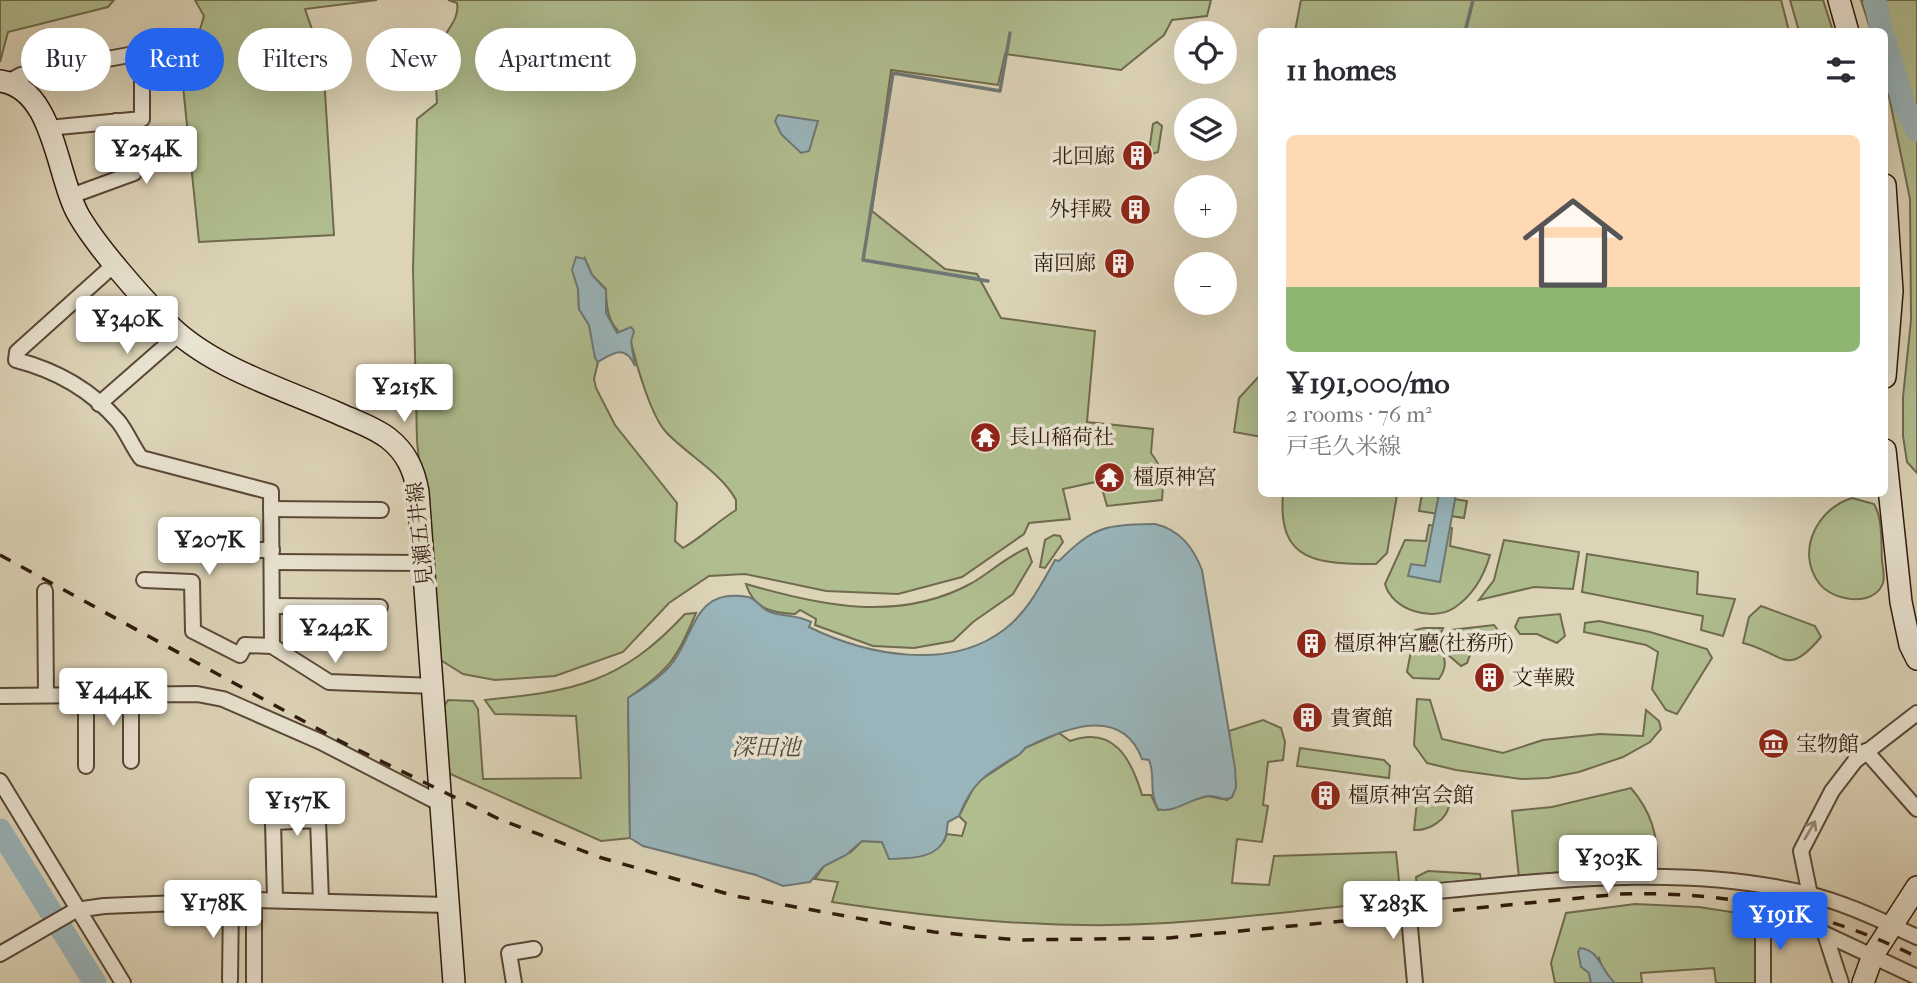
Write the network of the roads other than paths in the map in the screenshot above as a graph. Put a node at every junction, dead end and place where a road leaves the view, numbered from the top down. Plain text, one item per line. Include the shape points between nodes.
1 (1839, 0) edge
2 (1847, 28) edge
3 (125, 58) edge
4 (4, 82) edge
5 (142, 91) edge
6 (116, 121) junction
7 (48, 128) junction
8 (71, 196) junction
9 (1888, 230) edge
10 (116, 263) junction
11 (179, 334) junction
12 (1888, 340) edge
13 (99, 404) junction
14 (1888, 478) edge
15 (271, 509) junction
16 (381, 510) dead end
17 (214, 550) dead end
18 (272, 556) junction
19 (424, 562) junction
20 (144, 580) dead end
21 (45, 591) dead end
22 (272, 606) junction
23 (380, 607) dead end
24 (272, 646) junction
25 (1917, 659) edge
26 (435, 686) junction
27 (46, 695) junction
28 (86, 695) junction
29 (131, 695) junction
30 (0, 696) edge
31 (1917, 713) edge
32 (1866, 751) junction
33 (131, 761) dead end
34 (86, 766) dead end
35 (0, 781) edge
36 (441, 804) junction
37 (1917, 809) edge
38 (1917, 887) edge
39 (1810, 895) junction
40 (231, 900) junction
41 (254, 900) junction
42 (275, 900) junction
43 (321, 901) junction
44 (447, 905) junction
45 (74, 911) junction
46 (1763, 920) dead end
47 (1892, 925) junction
48 (1917, 937) edge
49 (534, 949) dead end
50 (0, 954) edge
51 (1874, 955) junction
52 (1917, 977) edge
53 (230, 980) dead end
54 (122, 983) edge
55 (254, 983) edge
56 (454, 983) edge
57 (514, 983) edge
58 (1415, 983) edge
59 (1763, 983) edge
60 (1841, 983) edge
61 (1863, 983) edge

1 - 2 main road
3 - 4 street via 21,75
4 - 7 main road, 見瀬五井線 via 20,87 37,104
5 - 6 street via 142,119
6 - 7 street
6 - 8 street via 134,173
7 - 8 main road, 見瀬五井線
8 - 10 main road, 見瀬五井線 via 86,226
9 - 12 main road via 1892,290
10 - 11 main road, 見瀬五井線
10 - 13 street via 16,352 16,360 57,373
11 - 13 street
11 - 19 main road, 見瀬五井線 via 238,369 388,438 410,462 415,476
13 - 15 street via 119,423 141,458 271,492
14 - 25 main road via 1901,602
15 - 16 street
15 - 18 street
17 - 18 street
18 - 19 street
18 - 22 street
19 - 26 main road, 見瀬五井線
20 - 24 street via 192,582 193,631 240,655 245,645
21 - 27 street
22 - 23 street
22 - 24 street
24 - 26 street via 330,682
26 - 36 main road, 見瀬五井線
27 - 28 street
27 - 30 street
28 - 29 street
28 - 34 street
29 - 33 street
29 - 36 street via 197,694 223,699 344,753
31 - 32 street
32 - 37 street
39 -> 32 street via 1802,862 1803,842 1843,774
35 - 45 street
36 - 44 main road, 見瀬五井線
38 - 47 main road
39 - 47 street
39 - 58 street via 1739,881 1685,877 1559,880 1407,894
40 - 41 street
40 - 45 street
40 - 53 street
41 - 42 street
41 - 55 street
42 - 43 street
42 - 43 street via 273,822 318,820
43 - 44 street
44 - 56 main road, 見瀬五井線
45 - 50 street
45 - 54 street
46 - 59 street
47 - 48 street
47 - 51 main road
49 - 57 street via 509,953
51 - 52 street
51 - 60 street via 1825,934
51 - 61 main road

